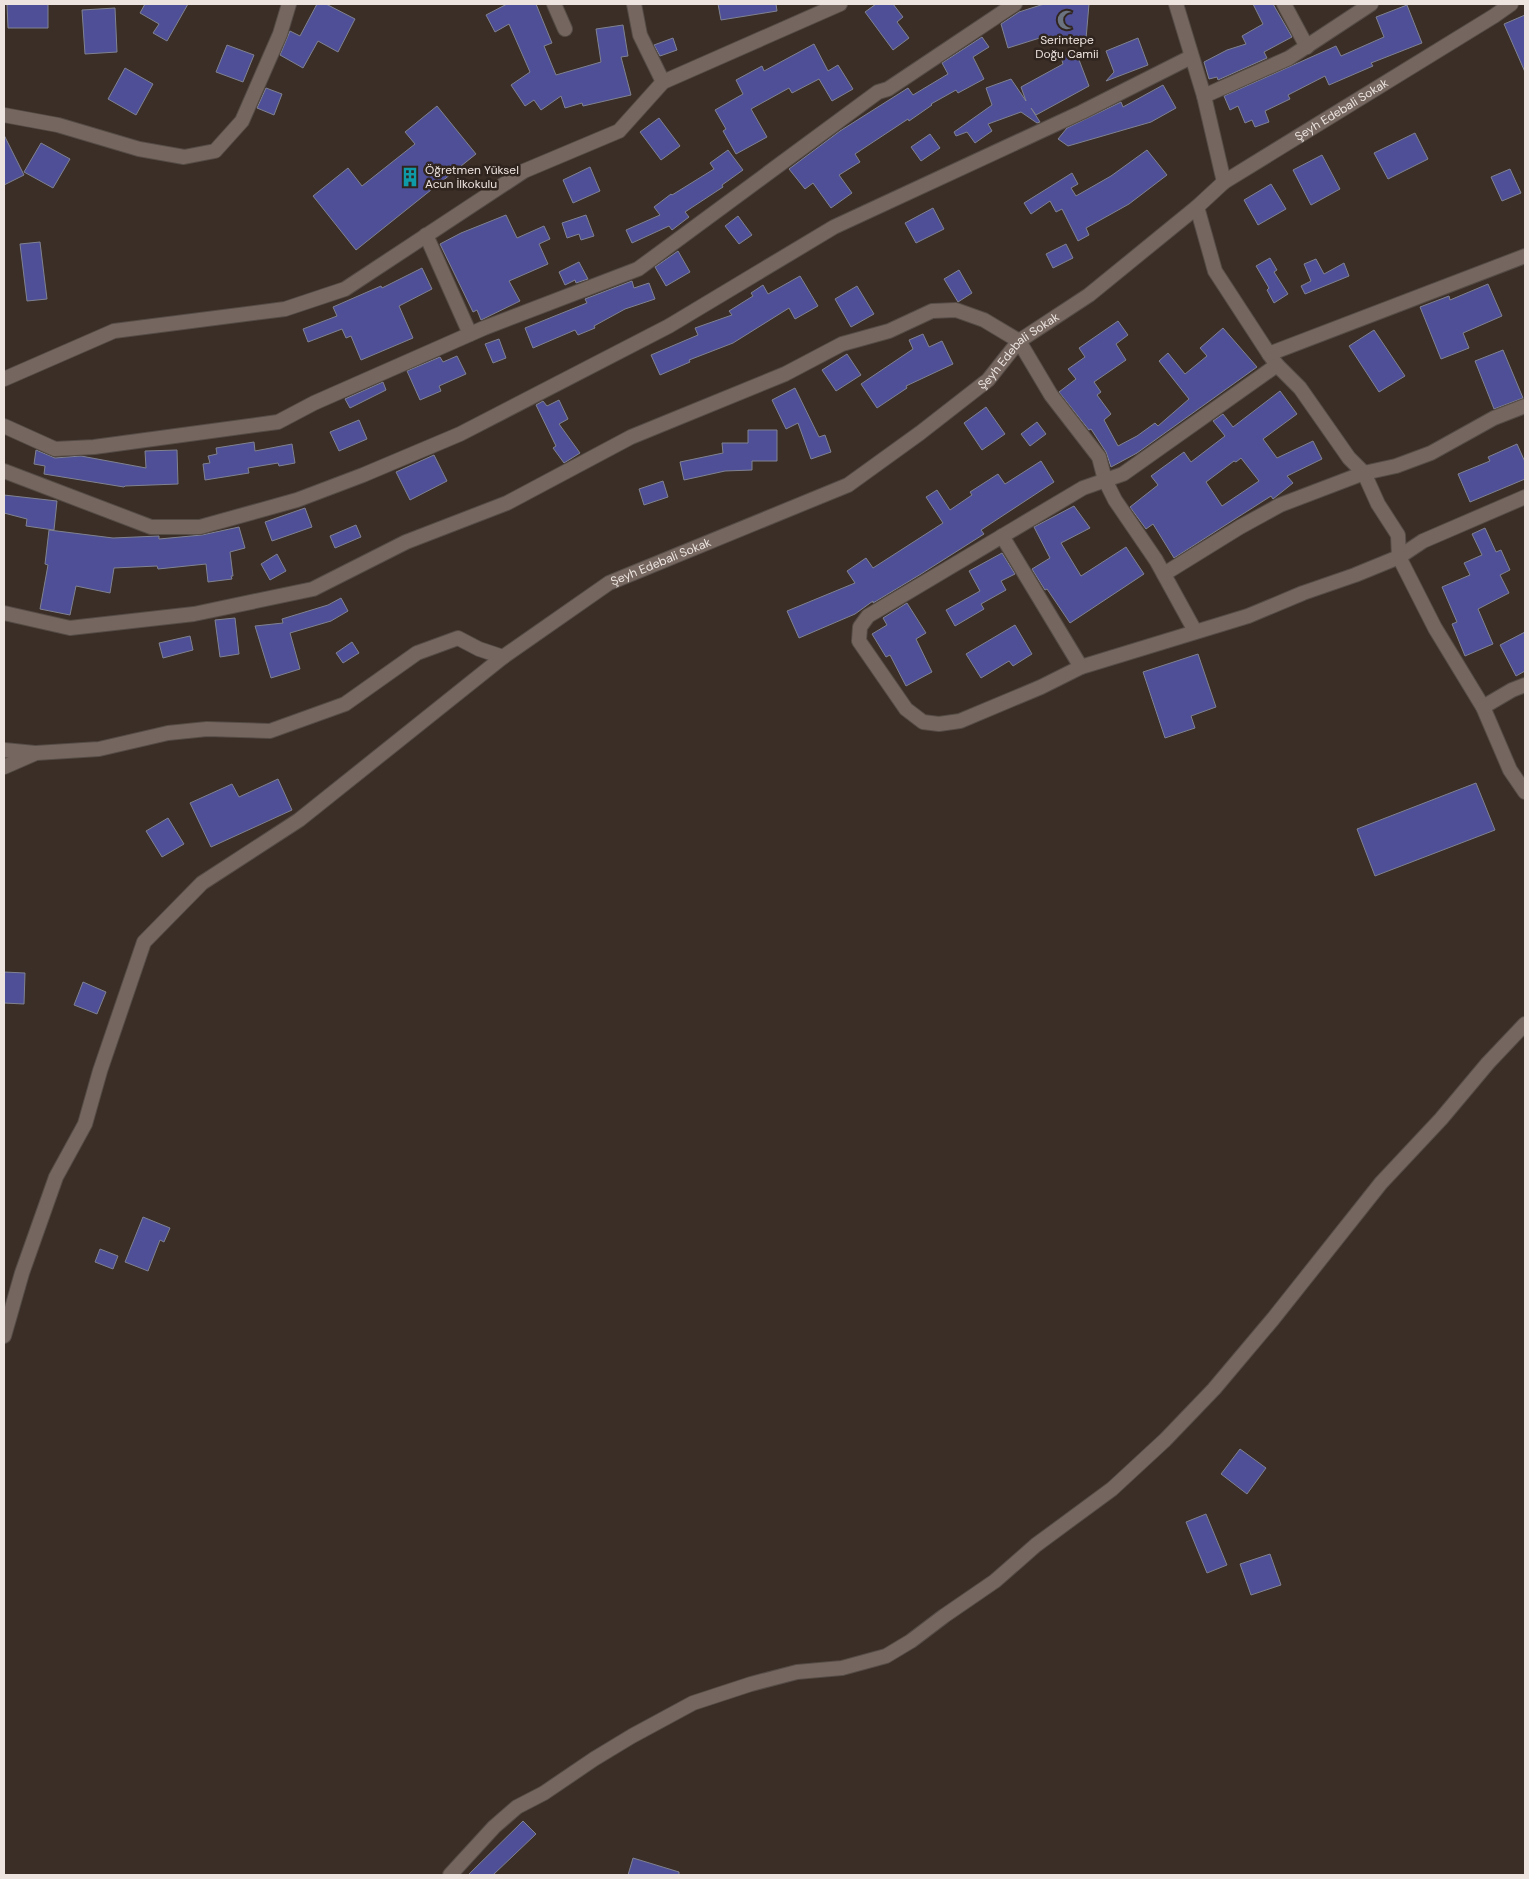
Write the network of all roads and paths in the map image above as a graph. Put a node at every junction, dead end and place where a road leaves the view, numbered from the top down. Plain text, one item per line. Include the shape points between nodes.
1 (289, 4) edge
2 (554, 4) edge
3 (634, 4) edge
4 (840, 4) edge
5 (1015, 4) edge
6 (1176, 4) edge
7 (1284, 4) edge
8 (1371, 4) edge
9 (1512, 4) edge
10 (565, 29) dead end
11 (1306, 47) junction
12 (1191, 57) junction
13 (663, 82) junction
14 (1204, 96) junction
15 (4, 115) edge
16 (1224, 182) junction
17 (1197, 207) junction
18 (426, 235) junction
19 (1525, 256) edge
20 (470, 334) junction
21 (1019, 341) junction
22 (1273, 360) junction
23 (4, 379) edge
24 (1525, 406) edge
25 (4, 426) edge
26 (4, 471) edge
27 (1364, 473) junction
28 (1105, 480) junction
29 (1525, 497) edge
30 (1002, 536) junction
31 (1399, 557) junction
32 (1164, 574) junction
33 (4, 613) edge
34 (1195, 631) junction
35 (502, 657) junction
36 (1081, 667) junction
37 (1525, 685) edge
38 (1482, 707) junction
39 (4, 750) edge
40 (36, 753) junction
41 (4, 767) edge
42 (1525, 792) edge
43 (1525, 1024) edge
44 (4, 1336) edge
45 (450, 1875) edge

1 - 15 street via 280,34 242,121 215,151 184,157 139,150 58,125
2 - 10 street
3 - 13 street via 640,35
4 - 13 street
5 - 20 street via 888,89 878,92 638,269
6 - 12 street
7 - 11 street
8 - 11 street
9 - 16 street, Şeyh Edebali Sokak
11 - 14 street via 1289,58
12 - 14 street
12 - 26 street via 1082,112 834,227 669,326 460,434 297,500 200,527 151,526
13 - 18 street via 619,131 524,171
14 - 16 street
16 - 17 street, Şeyh Edebali Sokak
17 - 21 street, Şeyh Edebali Sokak via 1089,295
17 - 22 street via 1215,270
18 - 20 street
18 - 23 street via 345,289 285,310 114,331
19 - 22 street
20 - 25 street via 278,422 94,447 54,448
21 - 28 street via 1051,394 1099,457
21 - 33 street via 984,320 956,310 932,311 889,331 842,344 785,374 631,437 507,503 406,542 313,589 194,614 70,628
21 - 35 street, Şeyh Edebali Sokak via 988,380 848,485 609,583
22 - 27 street via 1300,388 1349,458
22 - 28 street via 1123,474
24 - 27 street via 1494,418 1431,453
27 - 31 street via 1378,504 1398,535
27 - 32 street via 1280,505
28 - 30 street via 1083,488
28 - 32 street
29 - 31 street via 1424,541
30 - 36 street
30 - 36 street via 868,616 860,627 859,641 906,709 923,722 939,724 960,721
31 - 34 street via 1248,616
31 - 38 street via 1435,628
32 - 34 street
34 - 36 street
35 - 40 street via 458,638 417,653 345,704 270,731 197,730 168,733 99,749
35 - 44 street, Şeyh Edebali Sokak via 299,820 202,883 144,942 85,1124 56,1177
37 - 38 street
38 - 42 street via 1510,770
39 - 40 street
40 - 41 street
43 - 45 street via 1381,1183 1280,1311 1214,1388 1112,1489 911,1642 886,1656 842,1668 797,1672 693,1703 632,1736 517,1807

